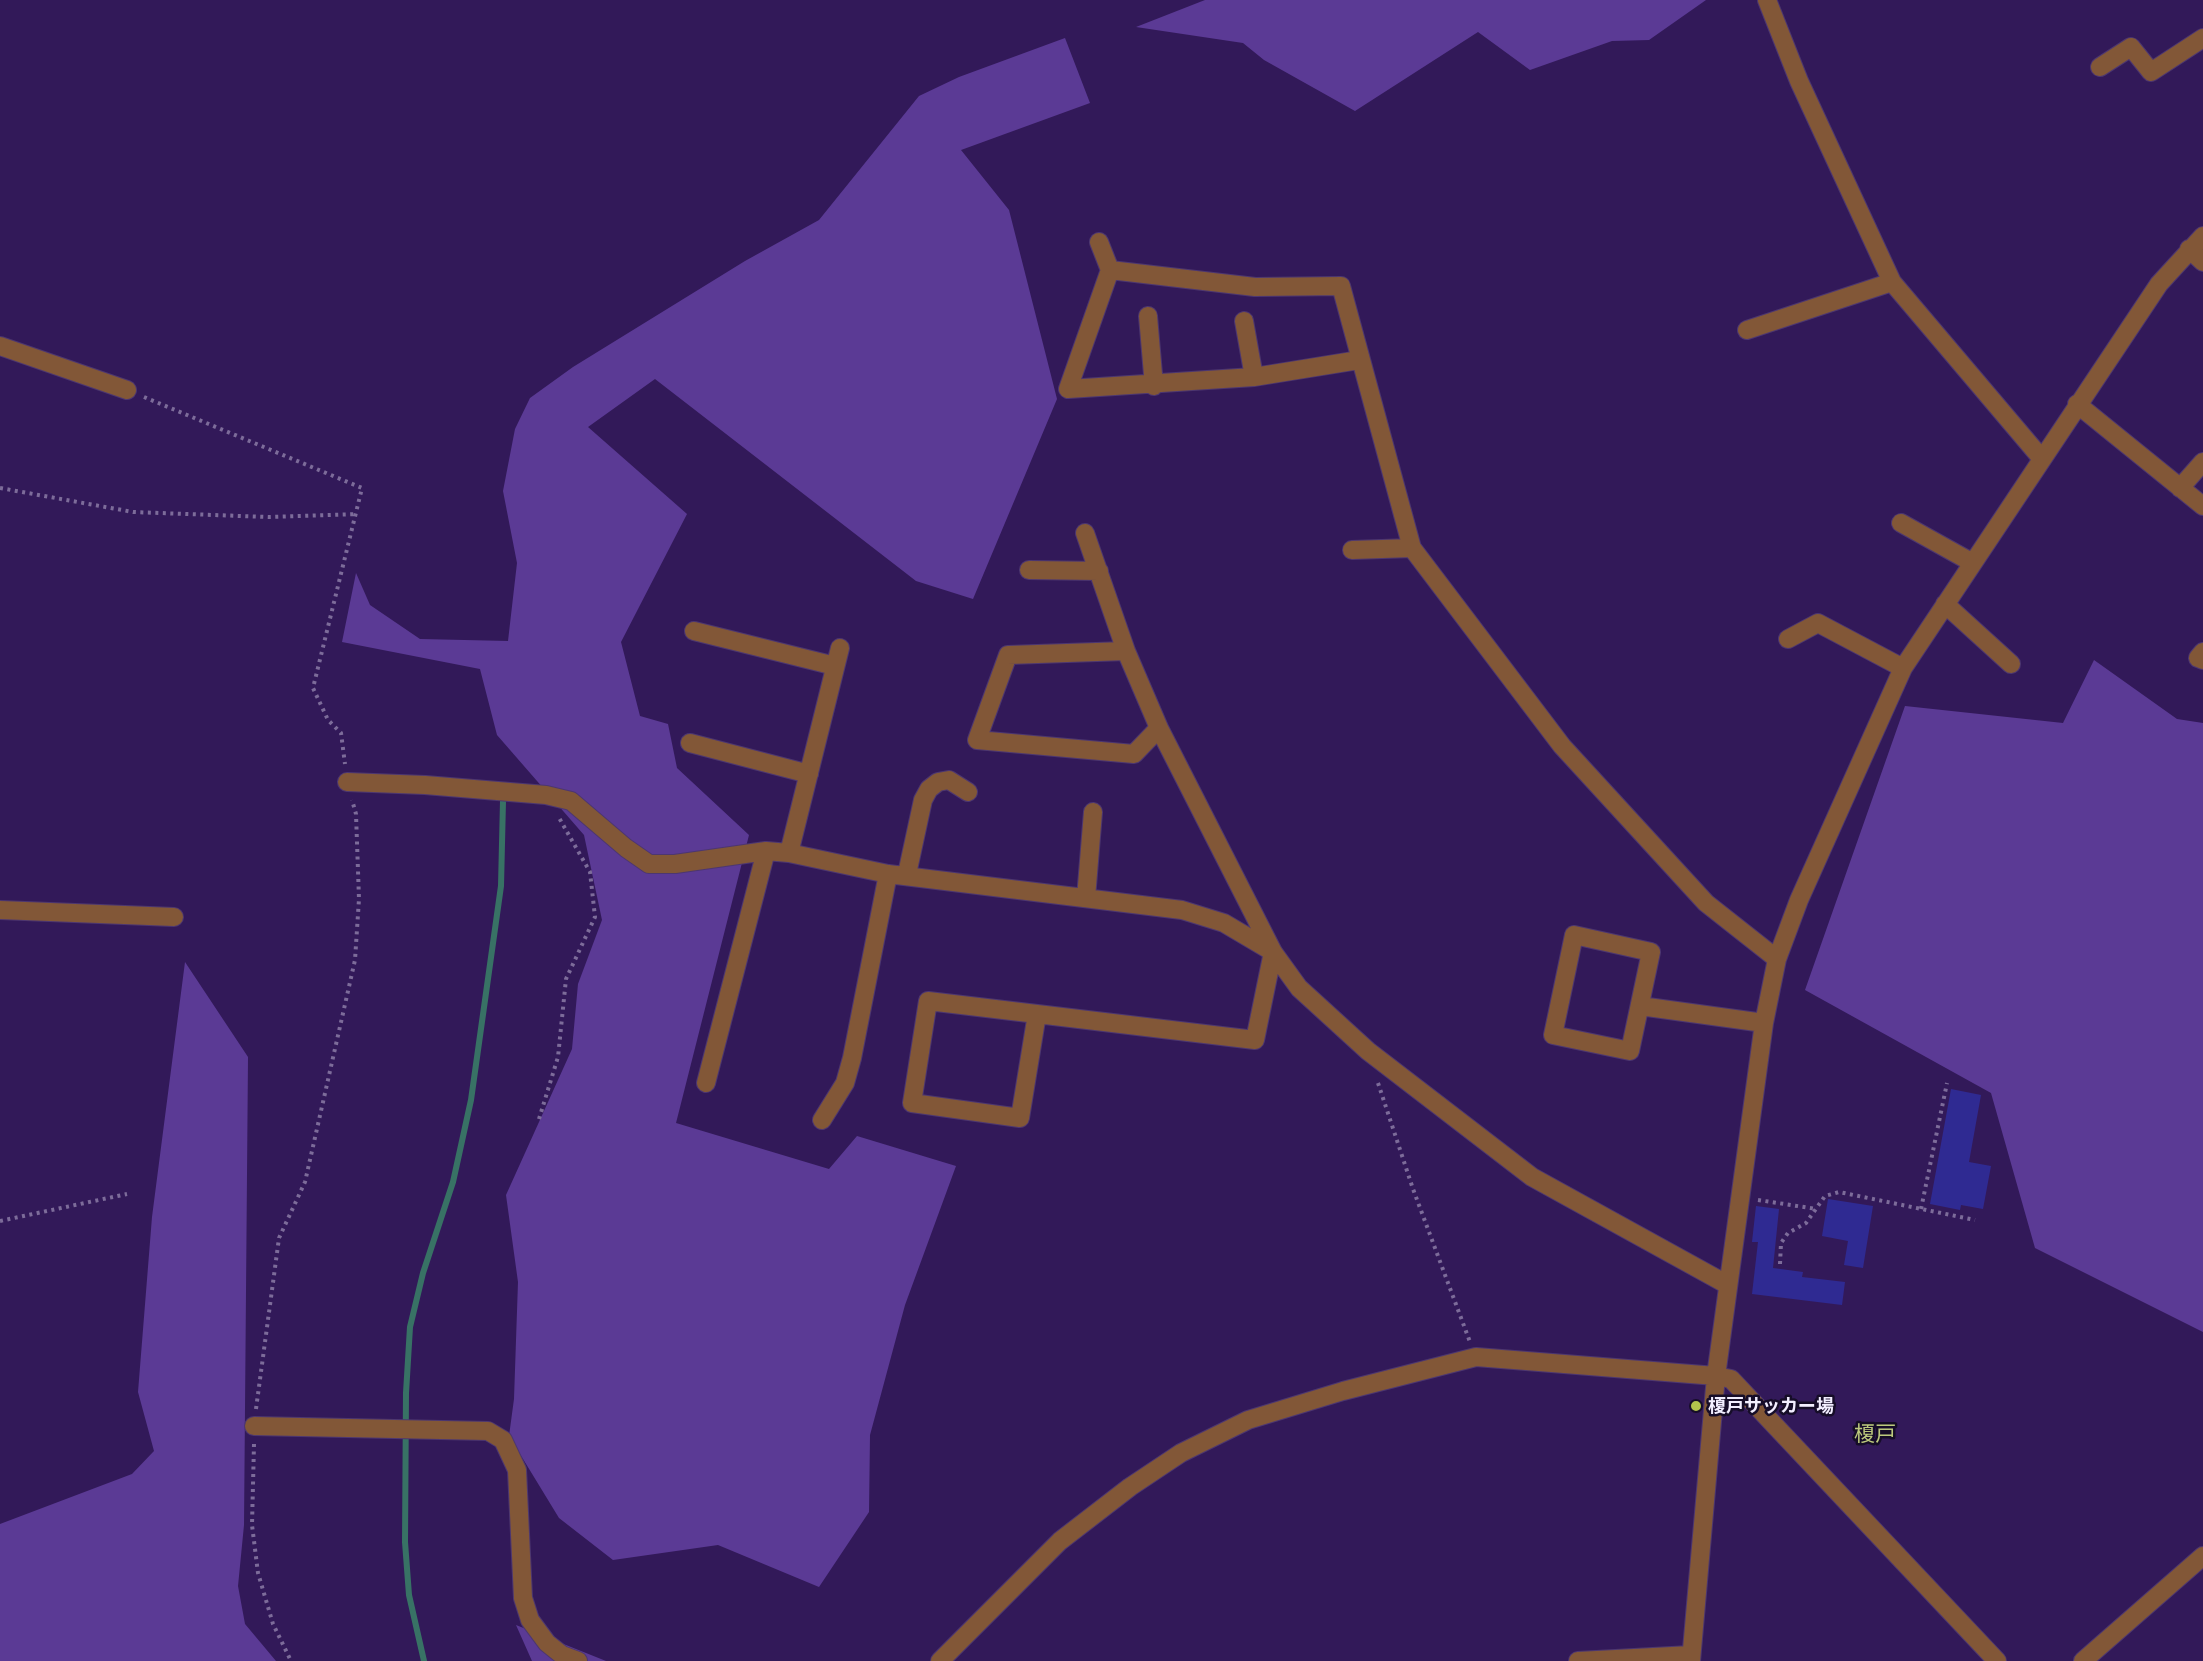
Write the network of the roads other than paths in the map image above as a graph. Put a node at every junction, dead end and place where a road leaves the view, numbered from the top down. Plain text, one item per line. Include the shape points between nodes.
1 (1767, 0) edge
2 (2203, 38) edge
3 (2100, 68) dead end
4 (2203, 236) edge
5 (1099, 242) dead end
6 (2189, 249) junction
7 (2203, 262) edge
8 (1110, 270) junction
9 (1892, 282) junction
10 (1148, 316) dead end
11 (1244, 321) dead end
12 (1747, 330) dead end
13 (0, 346) edge
14 (1359, 360) junction
15 (1254, 377) junction
16 (1154, 386) junction
17 (127, 390) road end
18 (2078, 404) junction
19 (2042, 459) junction
20 (2203, 462) edge
21 (2180, 488) junction
22 (2203, 506) edge
23 (1901, 523) dead end
24 (1085, 532) dead end
25 (1412, 548) junction
26 (1352, 550) dead end
27 (1973, 563) junction
28 (1029, 570) dead end
29 (1099, 572) junction
30 (1945, 604) junction
31 (694, 631) dead end
32 (1788, 639) dead end
33 (840, 648) dead end
34 (1126, 651) junction
35 (2203, 652) edge
36 (2203, 660) edge
37 (2011, 664) dead end
38 (835, 666) junction
39 (1903, 668) junction
40 (1159, 729) junction
41 (690, 743) dead end
42 (808, 774) junction
43 (347, 783) road end
44 (968, 792) dead end
45 (1093, 812) dead end
46 (766, 851) junction
47 (789, 853) junction
48 (897, 874) junction
49 (1086, 898) junction
50 (0, 910) edge
51 (174, 917) dead end
52 (1273, 952) junction
53 (1777, 959) junction
54 (1640, 1006) junction
55 (1037, 1014) junction
56 (1764, 1023) junction
57 (706, 1083) dead end
58 (822, 1120) dead end
59 (1728, 1285) junction
60 (1716, 1376) junction
61 (254, 1426) road end
62 (2203, 1556) edge
63 (1691, 1658) edge
64 (578, 1661) edge
65 (940, 1661) edge
66 (1578, 1661) edge
67 (1997, 1661) edge
68 (2083, 1661) edge

1 - 9 street via 1799,81
2 - 3 street via 2151,72 2131,47
4 - 6 street
5 - 8 street
6 - 7 street
6 - 18 street via 2159,284
8 - 14 street via 1255,287 1341,286
8 - 16 street via 1068,389
9 - 12 street
9 - 19 street
10 - 16 street
11 - 15 street
13 - 17 street
14 - 15 street
14 - 25 street
15 - 16 street
18 - 19 street
18 - 21 street
19 - 27 street
20 - 21 street
21 - 22 street
23 - 27 street
24 - 29 street
25 - 26 street
25 - 53 street via 1562,746 1706,903
27 - 30 street
28 - 29 street
29 - 34 street
30 - 37 street
30 - 39 street
31 - 38 street
32 - 39 street via 1818,623
33 - 38 street
34 - 40 street
34 - 40 street via 1008,655 977,740 1134,754
35 - 36 street via 2198,658
38 - 42 street
39 - 53 street via 1799,900
40 - 52 street
41 - 42 street
42 - 47 street
43 - 46 street via 425,785 546,795 571,801 649,864
44 - 48 street via 949,780 929,789
45 - 49 street
46 - 47 street
46 - 57 street
47 - 48 street
48 - 49 street
48 - 58 street via 845,1083
49 - 52 street via 1182,910 1224,923
50 - 51 street
52 - 55 street via 1255,1040
52 - 59 street via 1299,988 1368,1051 1532,1178
53 - 56 street
54 - 54 street via 1630,1051 1553,1035 1575,935 1652,952
54 - 56 street
55 - 55 street via 928,1001 912,1103 1020,1118
56 - 59 street
59 - 60 street
60 - 63 street
60 - 65 street via 1476,1357 1248,1420 1181,1453 1060,1541
60 - 67 street via 1731,1379
61 - 64 street via 488,1431 503,1440 517,1470 523,1598 530,1620 547,1643
62 - 68 street
63 - 66 street

